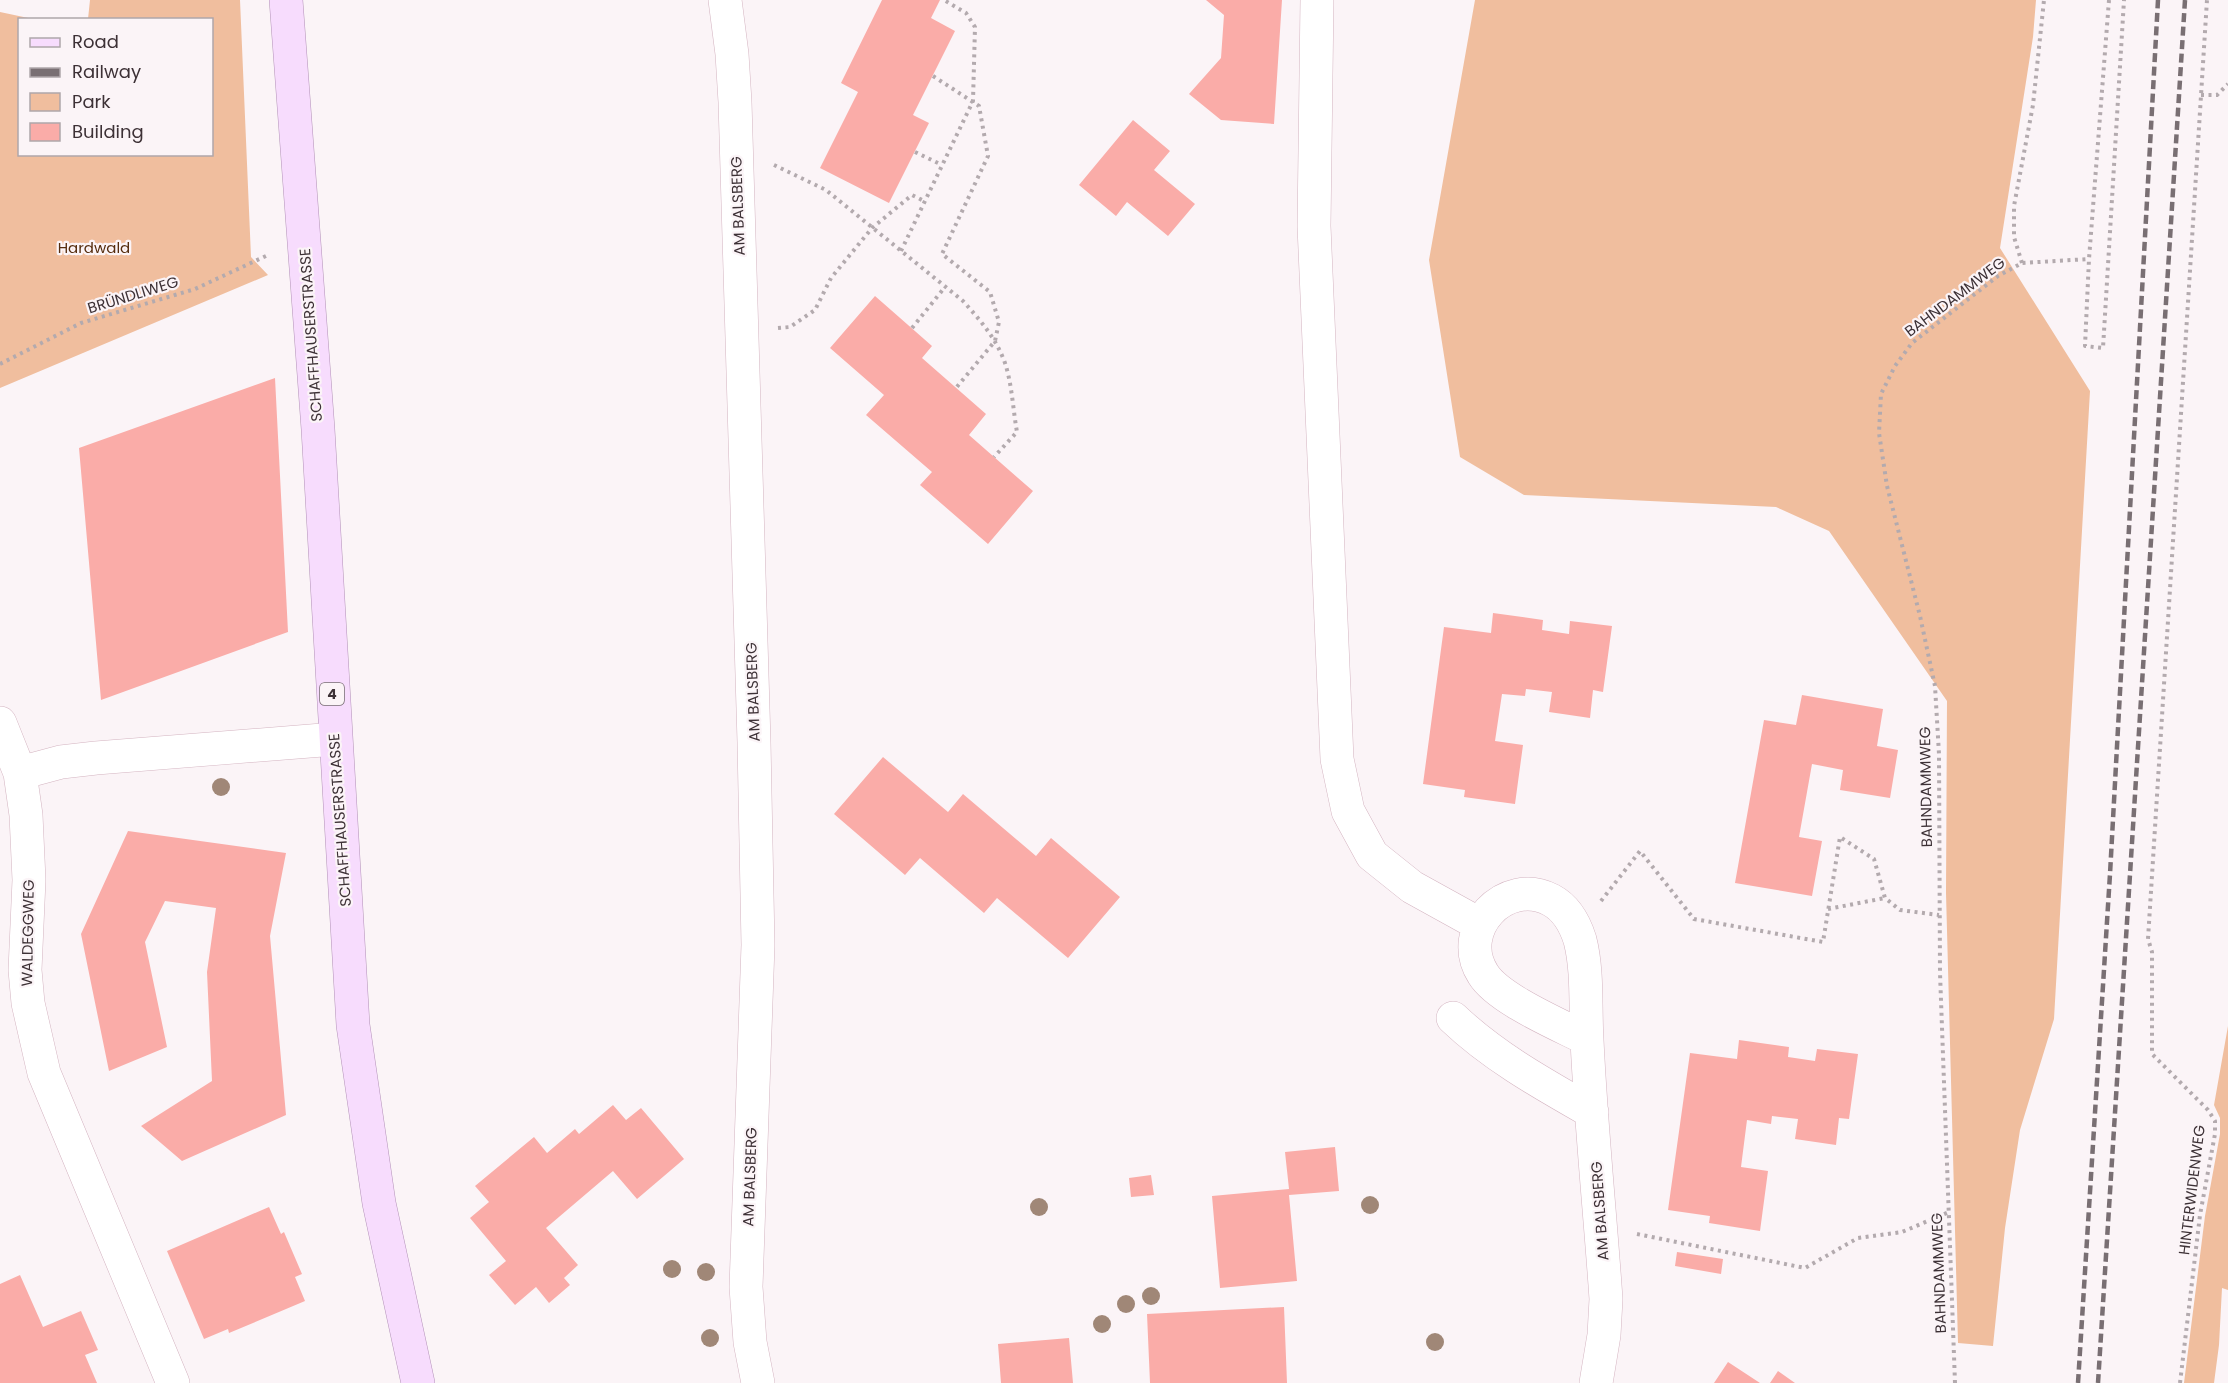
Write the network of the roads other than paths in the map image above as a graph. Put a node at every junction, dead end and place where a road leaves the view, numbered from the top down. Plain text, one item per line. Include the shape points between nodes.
1 (286, 0) edge
2 (725, 0) edge
3 (1317, 0) edge
4 (0, 723) edge
5 (335, 739) junction
6 (20, 773) junction
7 (1479, 924) junction
8 (1453, 1018) dead end
9 (1587, 1039) junction
10 (1592, 1112) junction
11 (173, 1383) edge
12 (418, 1383) edge
13 (758, 1383) edge
14 (1596, 1383) edge

1 - 5 main road, SCHAFFHAUSERSTRASSE / 4 via 318,429
2 - 13 street, AM BALSBERG via 732,54 736,151 754,742 758,945 746,1287
3 - 7 street via 1314,226 1337,759 1348,811 1372,855 1412,887
4 - 6 street, WALDEGGWEG
5 - 6 street via 96,758
5 - 12 main road, SCHAFFHAUSERSTRASSE / 4 via 353,1025 379,1203
6 - 11 street, WALDEGGWEG via 29,870 25,970 28,1003 44,1073
7 - 9 street via 1476,959 1483,975 1510,997
7 - 9 street, AM BALSBERG via 1502,900 1518,895 1551,900 1565,910 1580,941
8 - 10 street via 1496,1054
9 - 10 street, AM BALSBERG
10 - 14 street, AM BALSBERG via 1606,1299

